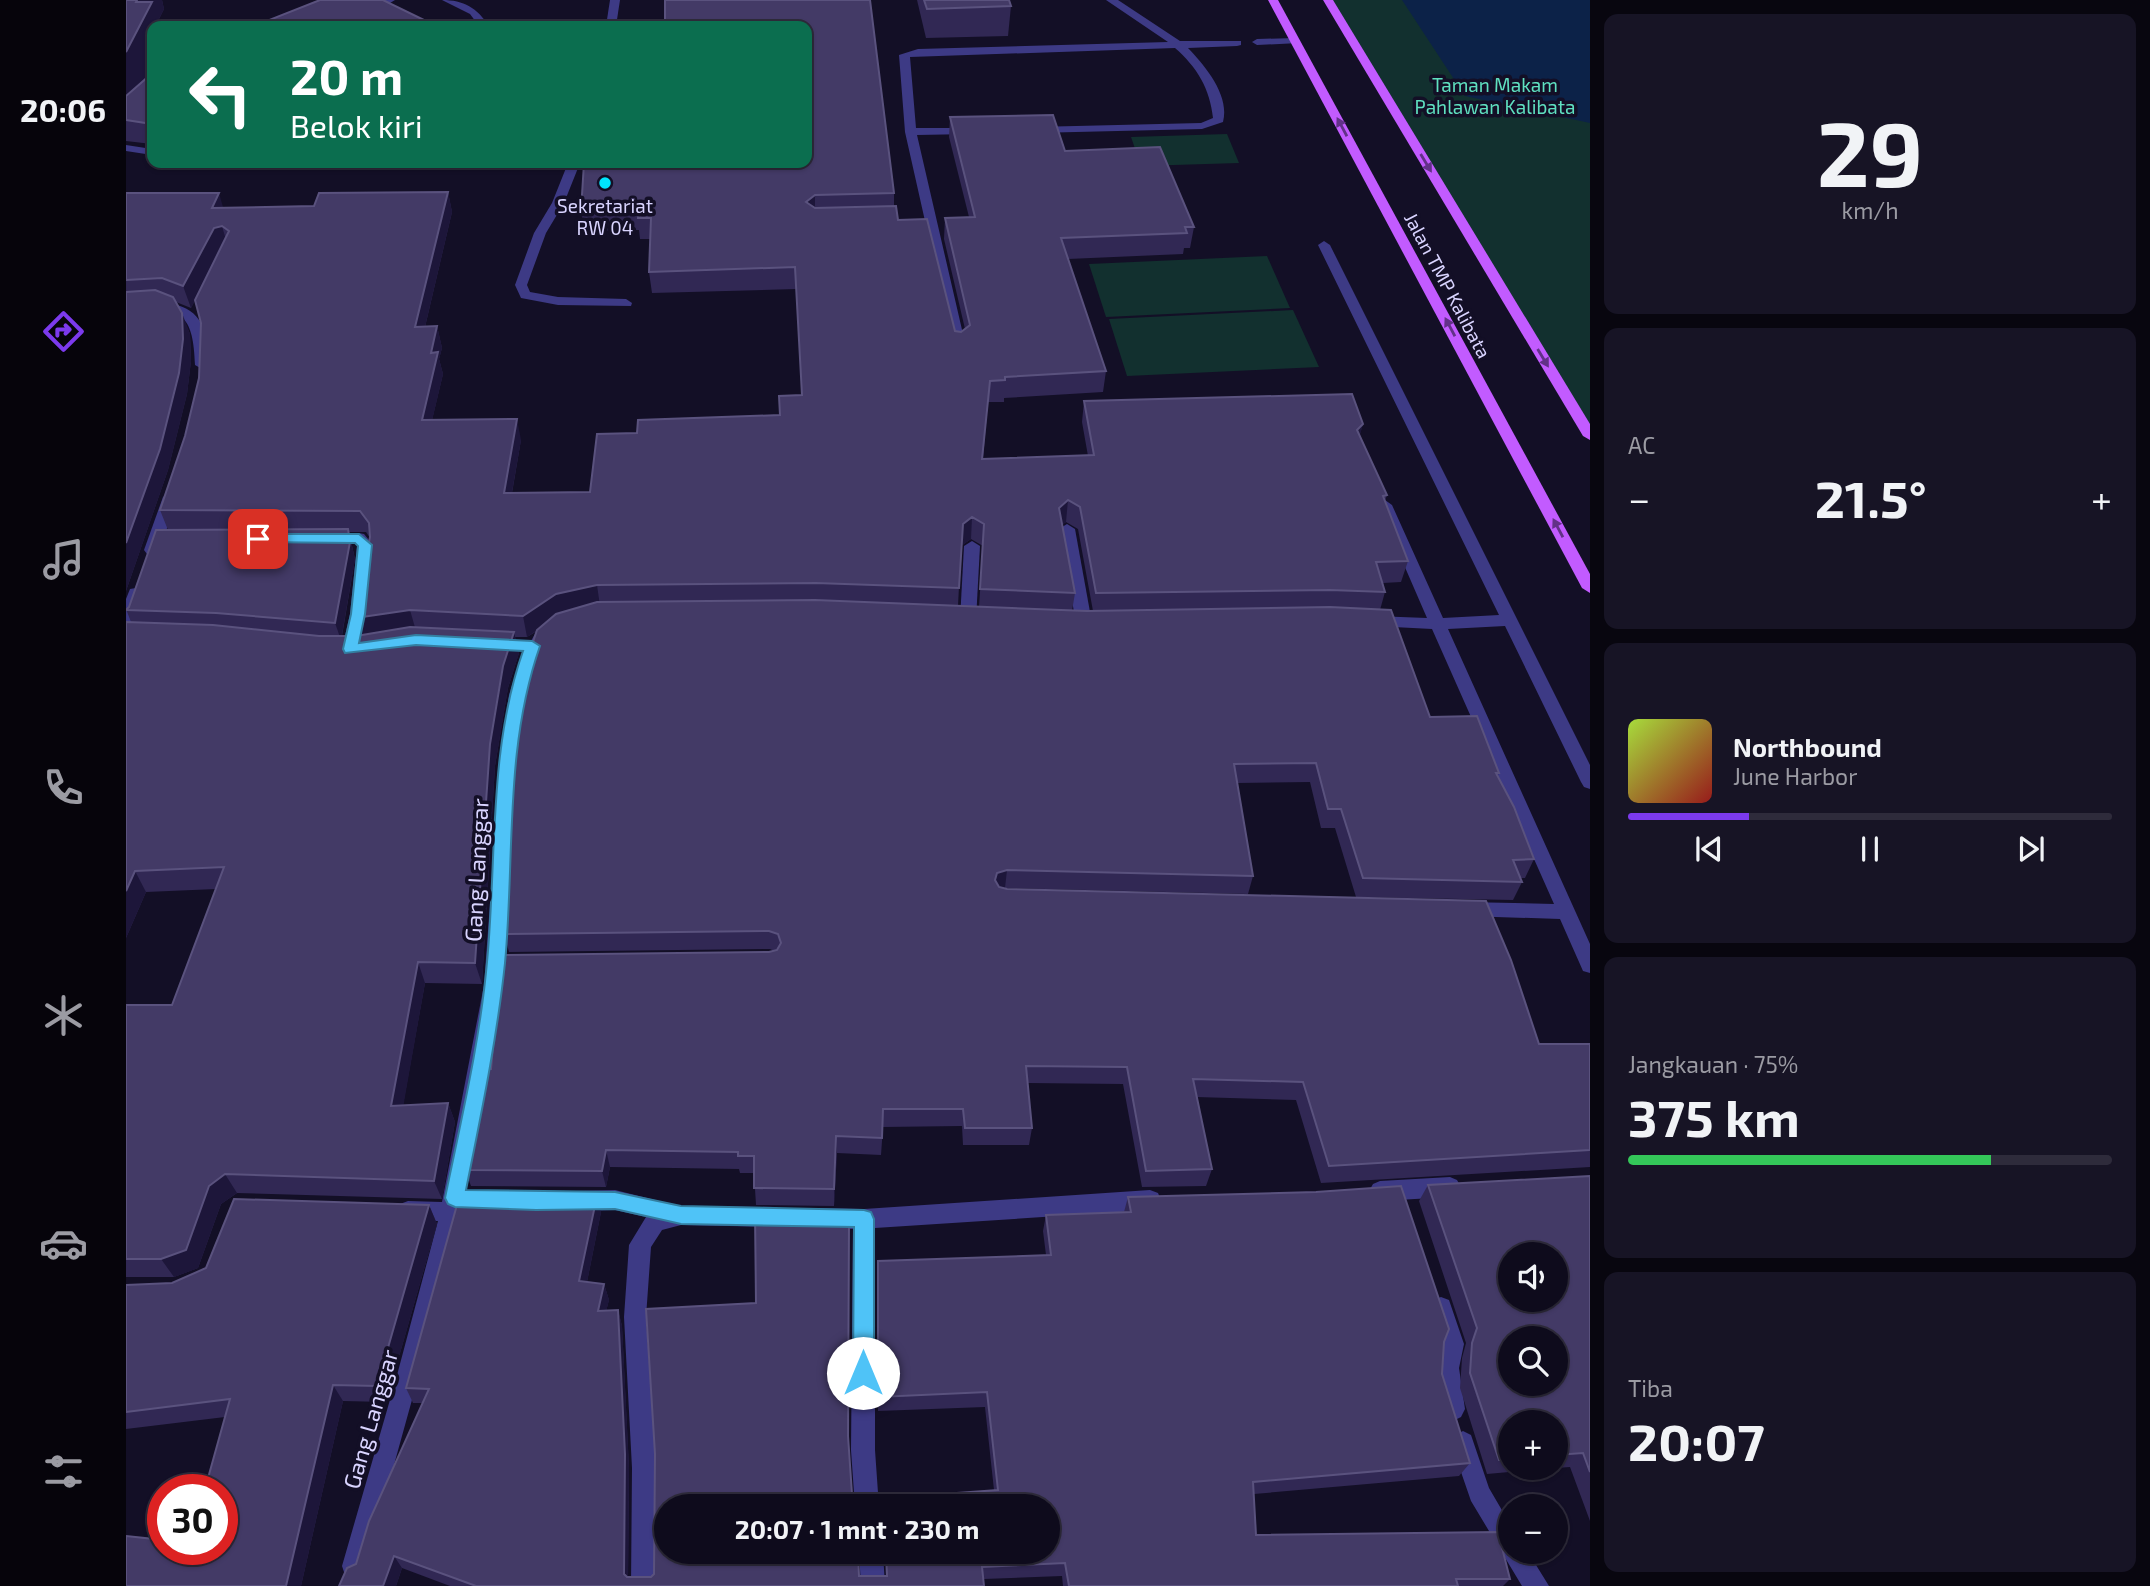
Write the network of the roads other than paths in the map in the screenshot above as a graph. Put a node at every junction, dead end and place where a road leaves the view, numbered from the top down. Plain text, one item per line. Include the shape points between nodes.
1 (355, 0) edge
2 (390, 0) edge
3 (447, 0) edge
4 (615, 0) edge
5 (1111, 0) edge
6 (1273, 0) edge
7 (1328, 0) edge
8 (369, 4) junction
9 (388, 15) edge
10 (480, 21) edge
11 (612, 21) edge
12 (1295, 41) junction
13 (1257, 43) dead end
14 (1237, 44) dead end
15 (1180, 46) junction
16 (1022, 130) edge
17 (981, 131) edge
18 (911, 132) junction
19 (126, 148) edge
20 (147, 151) edge
21 (572, 168) edge
22 (1324, 245) dead end
23 (626, 303) dead end
24 (126, 307) edge
25 (959, 347) edge
26 (201, 379) edge
27 (1590, 436) edge
28 (174, 481) edge
29 (1377, 488) edge
30 (1067, 528) dead end
31 (318, 538) edge
32 (972, 546) dead end
33 (1590, 588) edge
34 (968, 620) edge
35 (1350, 620) edge
36 (1510, 620) junction
37 (126, 623) edge
38 (1084, 623) edge
39 (1440, 624) junction
40 (552, 627) edge
41 (371, 648) edge
42 (1590, 782) edge
43 (1443, 909) edge
44 (1566, 912) junction
45 (1590, 965) edge
46 (1468, 1186) edge
47 (1401, 1189) junction
48 (1361, 1192) edge
49 (1175, 1199) edge
50 (549, 1201) edge
51 (459, 1203) junction
52 (385, 1210) edge
53 (681, 1215) junction
54 (1410, 1215) edge
55 (864, 1219) junction
56 (1436, 1293) edge
57 (866, 1494) edge
58 (1498, 1526) edge
59 (872, 1564) edge
60 (1521, 1564) edge
61 (354, 1566) edge
62 (643, 1586) edge
63 (873, 1586) edge
64 (1537, 1586) edge

1 - 8 street
2 - 8 street
3 - 10 street via 474,12
4 - 11 street
5 - 15 street
6 - 12 main road, Jalan TMP Kalibata
7 -> 27 main road, Jalan TMP Kalibata
8 - 9 street
12 - 13 street
33 -> 12 main road, Jalan TMP Kalibata
14 - 15 street
15 - 16 street via 1197,62 1214,93 1219,120 1213,124
15 - 18 street via 904,55
17 - 18 street
18 - 25 street via 924,219
19 - 20 street
21 - 23 street via 540,233 523,290 541,300
22 - 36 street
24 - 26 street via 167,306 197,314
28 - 37 street via 164,539 144,569
29 - 39 street
30 - 38 street
31 - 41 street via 359,538 365,545 358,614 344,649
32 - 34 street
35 - 39 street
36 - 39 street
36 - 42 street
39 - 44 street
40 - 51 street, Gang Langgar via 526,646 512,730 504,805 503,963 473,1107
43 - 44 street
44 - 45 street
46 - 47 street
47 - 48 street
47 - 54 street
49 - 55 street
50 - 53 street via 615,1200
51 - 52 street
51 - 61 street, Gang Langgar
53 - 55 street
53 - 62 street via 655,1222 640,1245 635,1317 644,1468
55 - 57 street
56 - 58 street via 1453,1344 1446,1388 1479,1493
59 - 63 street
60 - 64 street

